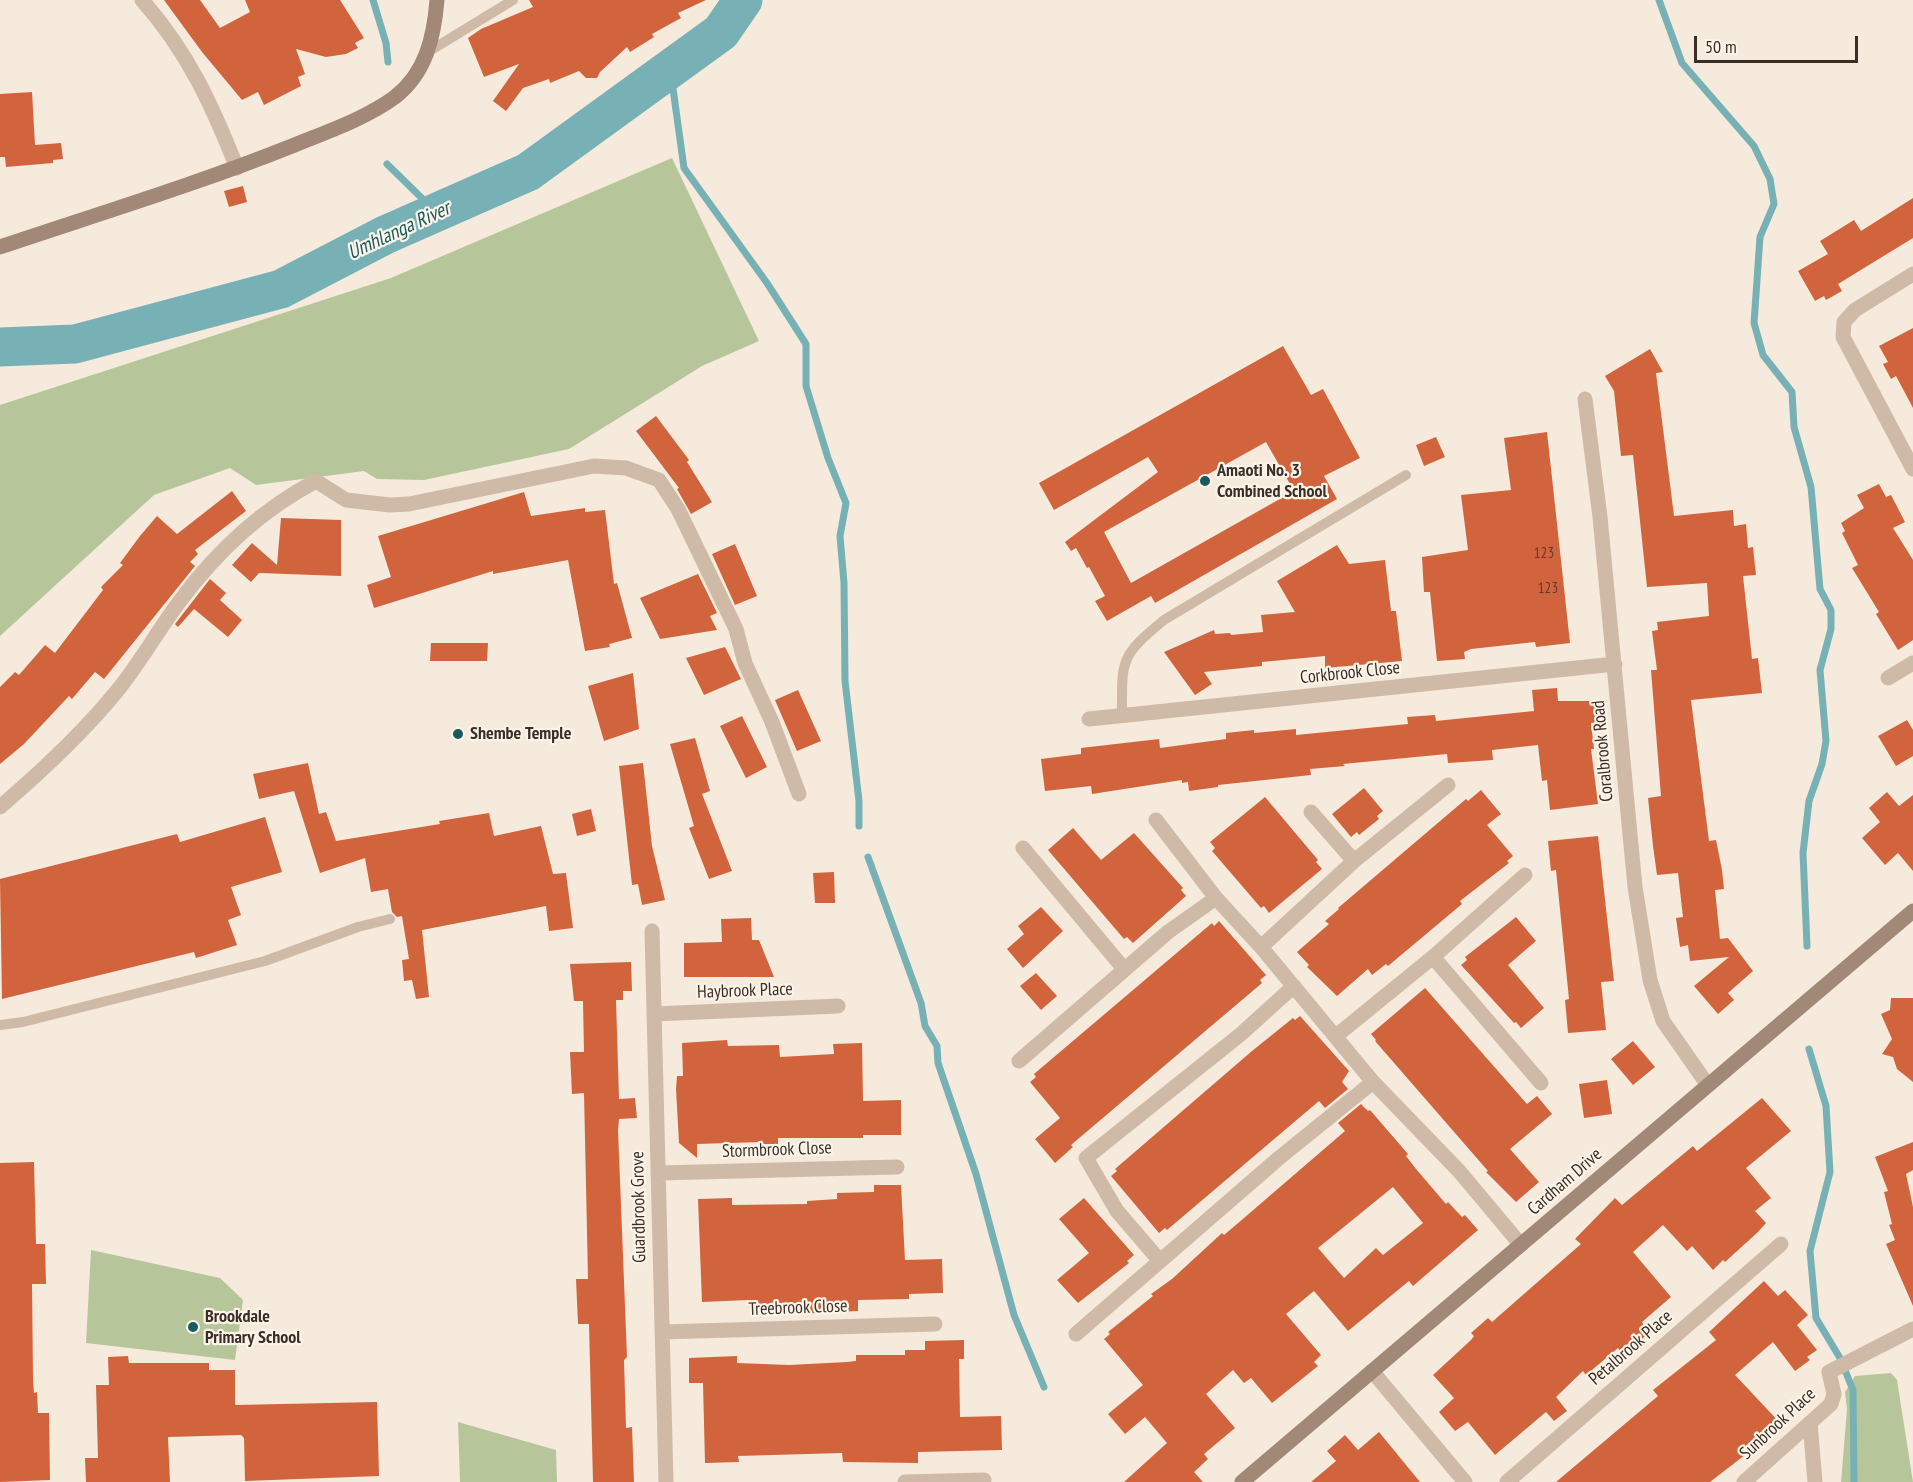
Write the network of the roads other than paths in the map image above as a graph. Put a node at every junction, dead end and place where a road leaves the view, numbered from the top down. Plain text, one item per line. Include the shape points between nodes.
1 (142, 0) edge
2 (437, 0) edge
3 (513, 0) edge
4 (428, 52) junction
5 (237, 168) junction
6 (0, 247) edge
7 (1913, 274) edge
8 (1585, 399) dead end
9 (1913, 469) edge
10 (1406, 475) dead end
11 (1913, 663) edge
12 (1615, 664) junction
13 (1888, 678) dead end
14 (1122, 716) junction
15 (1089, 719) dead end
16 (1448, 785) dead end
17 (799, 794) dead end
18 (0, 807) edge
19 (1311, 812) dead end
20 (1156, 820) dead end
21 (1023, 848) dead end
22 (1354, 861) junction
23 (1525, 875) dead end
24 (1216, 898) junction
25 (1913, 911) edge
26 (390, 919) dead end
27 (652, 931) dead end
28 (1262, 947) junction
29 (1433, 957) junction
30 (1124, 969) junction
31 (1294, 986) junction
32 (838, 1006) dead end
33 (654, 1014) junction
34 (0, 1024) edge
35 (1336, 1036) junction
36 (1018, 1061) dead end
37 (1373, 1082) junction
38 (1541, 1083) dead end
39 (1707, 1084) junction
40 (897, 1167) dead end
41 (658, 1173) junction
42 (1781, 1244) dead end
43 (1521, 1245) junction
44 (1160, 1261) junction
45 (935, 1324) dead end
46 (1913, 1329) edge
47 (662, 1332) junction
48 (1077, 1334) dead end
49 (1372, 1371) junction
50 (1810, 1423) junction
51 (984, 1480) dead end
52 (666, 1482) edge
53 (905, 1482) edge
54 (1242, 1482) edge
55 (1465, 1482) edge
56 (1506, 1482) edge
57 (1744, 1482) edge
58 (1815, 1482) edge

1 - 5 street via 196,73
2 - 4 street
3 - 4 lane
4 - 5 street via 421,68 395,96 349,123
5 - 6 street
7 - 9 street via 1854,310 1844,321 1844,337
8 - 12 street, Coralbrook Road
10 - 14 lane via 1164,620 1136,644 1122,666
11 - 13 street
12 - 14 street, Corkbrook Close
12 - 39 street, Coralbrook Road via 1635,887 1650,980 1663,1021
14 - 15 street, Corkbrook Close
16 - 22 street
17 - 18 street via 745,663 736,629 678,509 659,480 610,465 576,468 409,504 346,500 316,481 281,500 204,569 119,689 83,732
19 - 22 street
20 - 24 street
21 - 30 street
22 - 28 street
23 - 29 street
24 - 28 street
24 - 30 street
25 - 39 street, Cardham Drive
26 - 34 lane via 265,961 23,1022
27 - 33 street, Guardbrook Grove
28 - 31 street
29 - 35 street
29 - 38 street
30 - 36 street
31 - 35 street
31 - 44 street via 1241,1034 1086,1158 1116,1211
32 - 33 street, Haybrook Place
33 - 41 street, Guardbrook Grove
35 - 37 street
37 - 43 street via 1459,1171
37 - 44 street
39 - 43 street, Cardham Drive
40 - 41 street, Stormbrook Close
41 - 47 street, Guardbrook Grove
42 - 56 street, Petalbrook Place
43 - 49 street, Cardham Drive
44 - 48 street
45 - 47 street, Treebrook Close
46 - 50 street, Sunbrook Place via 1829,1372 1834,1394 1831,1404
47 - 52 street, Guardbrook Grove
49 - 54 street, Cardham Drive
49 - 55 street
50 - 57 street, Sunbrook Place
50 - 58 street
51 - 53 street

